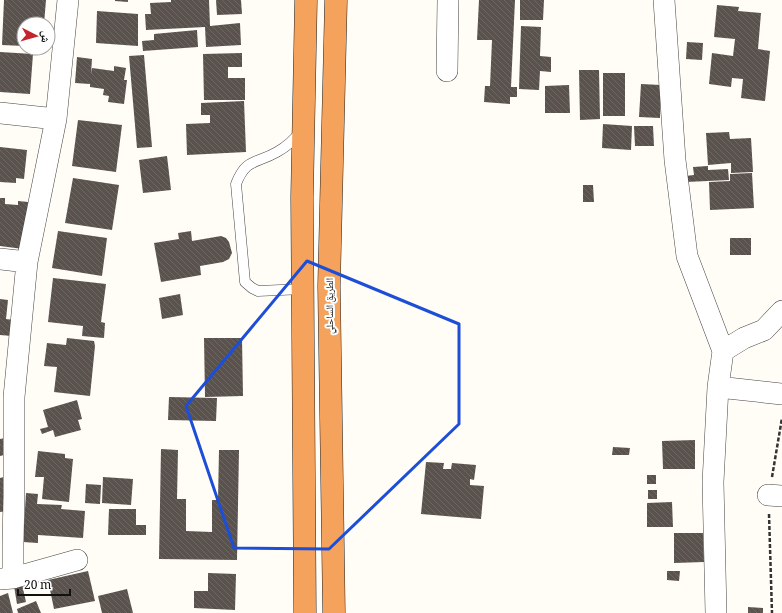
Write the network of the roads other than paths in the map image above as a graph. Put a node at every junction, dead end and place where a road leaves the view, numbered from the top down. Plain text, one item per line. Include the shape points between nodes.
1 (68, 0) edge
2 (306, 0) edge
3 (336, 0) edge
4 (448, 0) edge
5 (664, 0) edge
6 (447, 71) dead end
7 (0, 113) edge
8 (56, 119) junction
9 (304, 127) junction
10 (0, 259) edge
11 (27, 262) junction
12 (329, 286) junction
13 (303, 289) junction
14 (782, 311) edge
15 (723, 352) junction
16 (718, 387) junction
17 (782, 394) edge
18 (7, 397) edge
19 (77, 560) dead end
20 (7, 579) edge
21 (306, 613) edge
22 (334, 613) edge
23 (716, 613) edge

1 - 8 street
2 - 9 highway
3 - 12 highway, الطريق الساحلي
4 - 6 street
5 - 15 street via 675,160 687,256
7 - 8 street
8 - 11 street
9 - 13 highway
9 - 13 lane via 285,147 250,163 236,184 245,282 258,291
10 - 11 street
11 - 18 street
12 - 13 highway
12 - 22 highway, الطريق الساحلي
13 - 21 highway
14 - 15 street via 764,330 744,338
15 - 16 street
16 - 17 street
16 - 23 street via 713,482
18 - 20 street via 14,496
19 - 20 street

